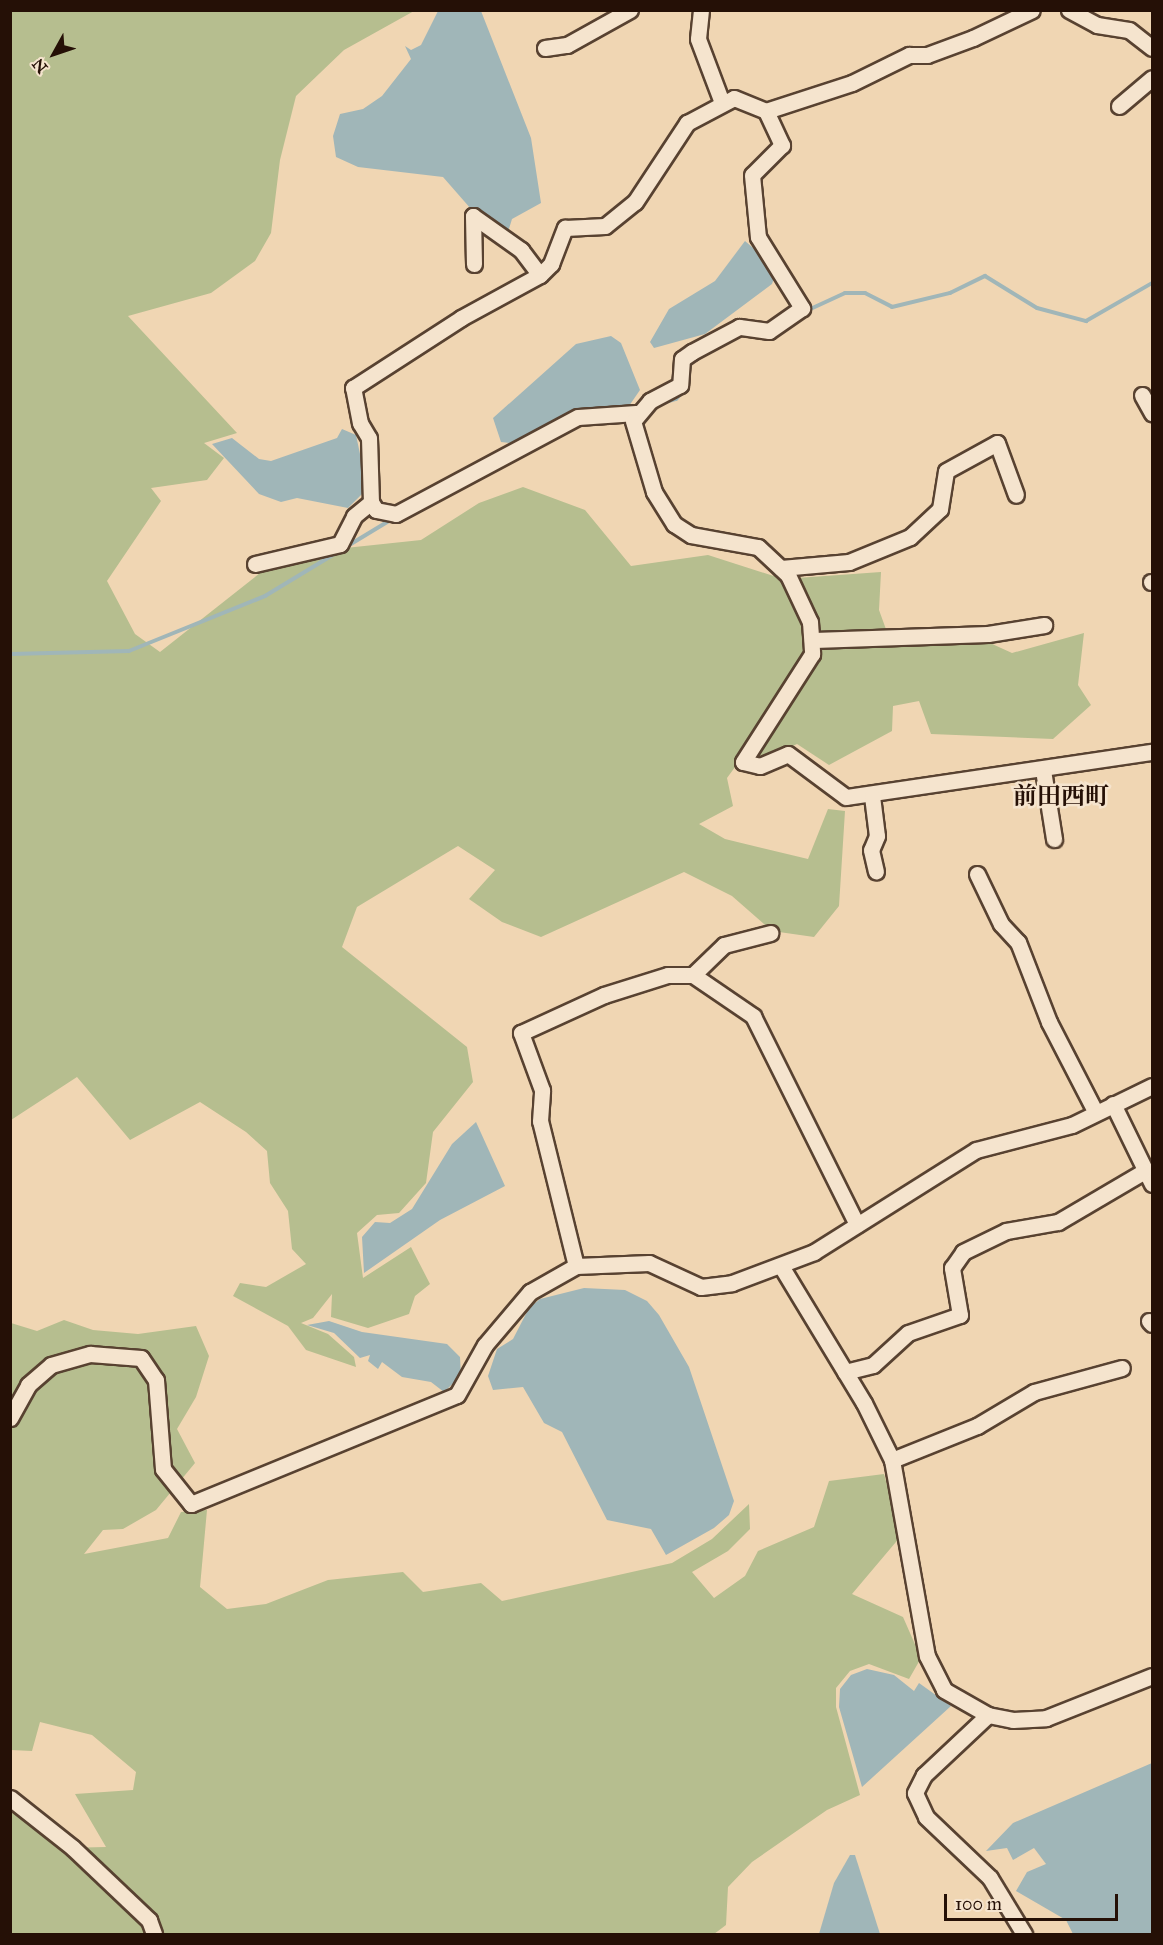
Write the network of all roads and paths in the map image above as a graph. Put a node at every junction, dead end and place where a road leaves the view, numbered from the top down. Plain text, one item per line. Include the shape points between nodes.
1 (630, 10) edge
2 (701, 10) edge
3 (1032, 10) edge
4 (1069, 10) edge
5 (545, 48) dead end
6 (1152, 48) edge
7 (1152, 78) edge
8 (721, 100) junction
9 (1119, 106) dead end
10 (766, 111) junction
11 (474, 264) dead end
12 (540, 275) junction
13 (1142, 395) dead end
14 (643, 407) junction
15 (1152, 413) edge
16 (1016, 495) dead end
17 (371, 502) junction
18 (255, 564) dead end
19 (781, 568) junction
20 (1044, 625) dead end
21 (814, 640) junction
22 (1152, 752) edge
23 (1043, 770) junction
24 (872, 796) junction
25 (1054, 839) dead end
26 (876, 871) dead end
27 (976, 874) dead end
28 (770, 933) dead end
29 (693, 975) junction
30 (1152, 1086) edge
31 (1113, 1104) junction
32 (1096, 1113) junction
33 (1143, 1172) junction
34 (1152, 1184) edge
35 (857, 1225) junction
36 (576, 1266) junction
37 (782, 1266) junction
38 (1122, 1368) dead end
39 (845, 1372) junction
40 (10, 1418) edge
41 (892, 1460) junction
42 (1152, 1676) edge
43 (988, 1714) junction
44 (10, 1798) edge
45 (154, 1935) edge
46 (1024, 1935) edge

1 - 5 street via 567,45
2 - 8 street via 698,39
3 - 10 street via 973,38 927,55 909,55 852,82
4 - 6 street via 1091,23 1129,30
7 - 9 street
8 - 10 street via 747,101
8 - 12 street via 687,123 635,202 605,226 564,228 551,264
10 - 14 street via 782,145 753,175 758,237 802,308 769,331 739,327 692,352 682,360 680,385
11 - 12 street via 473,216 521,250
12 - 17 street via 461,318 353,388 360,423 369,438
13 - 15 street
14 - 17 street via 578,417 396,514 376,510
14 - 19 street via 633,421 654,492 674,524 691,535 758,547
16 - 19 street via 997,443 946,471 940,509 910,537 849,562
17 - 18 street via 354,516 340,544
19 - 21 street via 800,598
20 - 21 street via 988,634
21 - 24 street via 812,654 743,762 760,766 788,754 846,797
22 - 23 street
23 - 24 street
23 - 25 street
24 - 26 street via 877,836 871,850
27 - 32 street via 1001,924 1018,942 1049,1022
28 - 29 street via 724,945
29 - 35 street via 753,1016
29 - 36 street via 668,975 604,995 521,1033 542,1090 540,1121
30 - 31 street
31 - 32 street
31 - 33 street
32 - 35 street via 1072,1125 976,1150
33 - 34 street
33 - 39 street via 1058,1222 1006,1231 963,1252 952,1268 960,1315 908,1333 873,1365
35 - 37 street
36 - 37 street via 649,1263 701,1287 732,1283
36 - 40 street via 530,1292 485,1345 457,1395 191,1504 163,1470 156,1380 141,1358 90,1354 51,1365 28,1385
37 - 39 street
38 - 41 street via 1034,1392 978,1426
39 - 41 street
41 - 43 street via 933,1675 959,1701
42 - 43 street via 1046,1718 1013,1720
43 - 46 street via 924,1775 915,1793 926,1817 990,1878
44 - 45 street via 73,1848 148,1920

